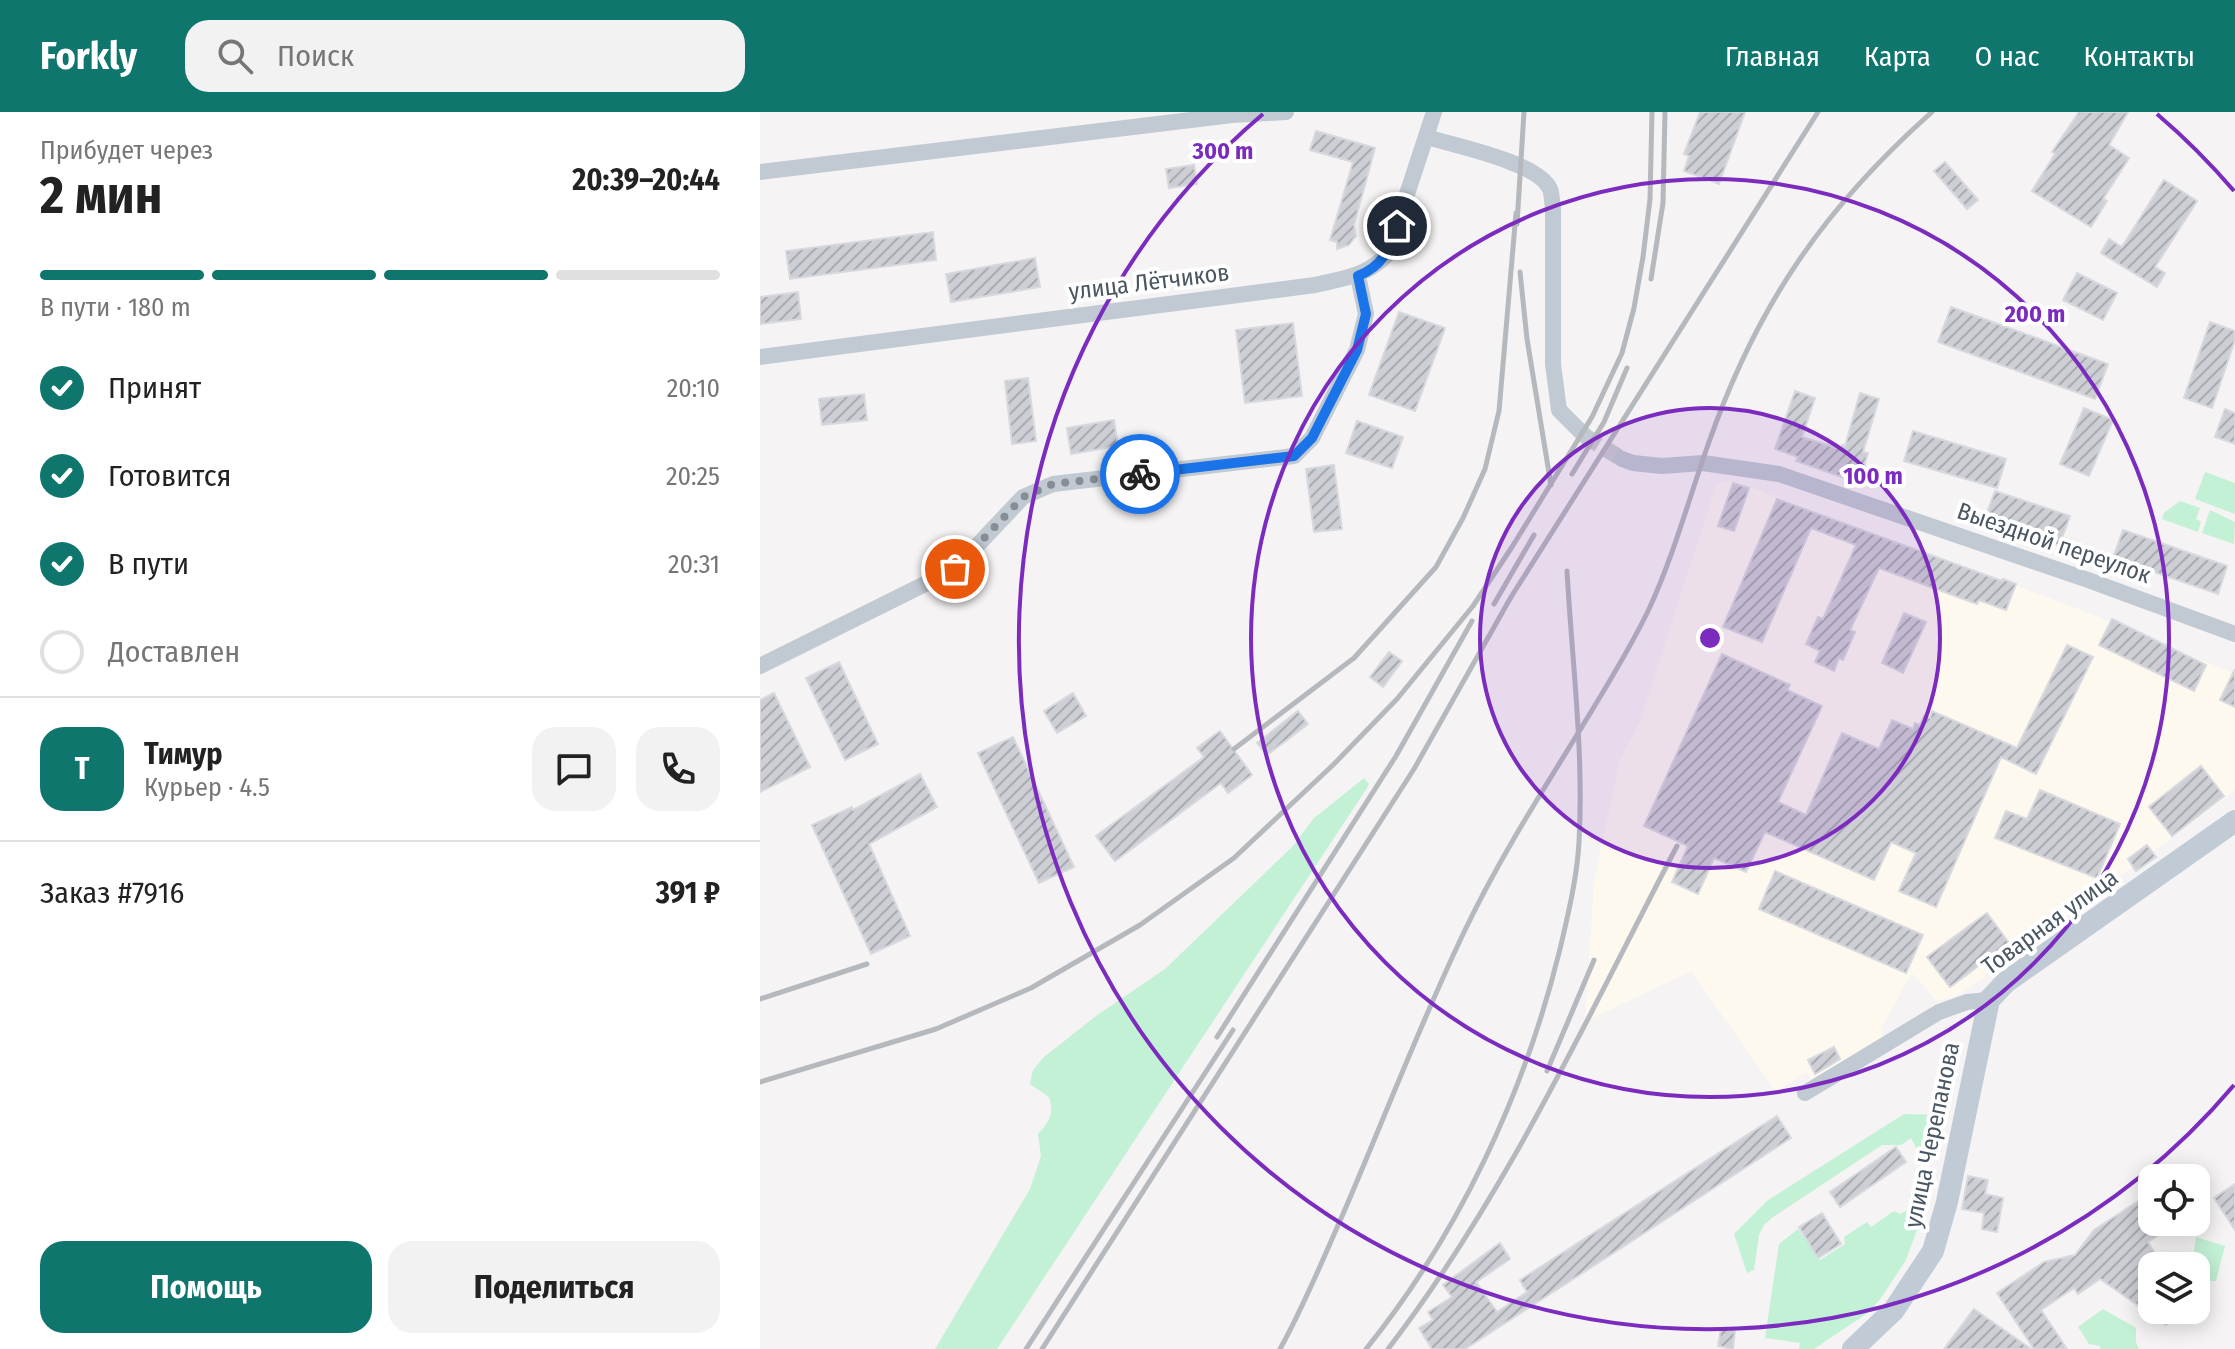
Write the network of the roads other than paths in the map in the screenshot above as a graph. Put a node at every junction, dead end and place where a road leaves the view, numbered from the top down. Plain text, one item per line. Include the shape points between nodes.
1 (1286, 112) edge
2 (1434, 112) edge
3 (1427, 137) junction
4 (760, 172) edge
5 (1358, 276) junction
6 (760, 357) edge
7 (1585, 436) tunnel mouth
8 (1622, 459) tunnel mouth
9 (2235, 634) edge
10 (760, 666) edge
11 (2235, 821) edge
12 (1989, 1000) junction
13 (1805, 1093) dead end
14 (1853, 1349) edge

1 - 4 street
2 - 3 street, улица Лётчиков
3 - 5 street, улица Лётчиков via 1387,255
3 - 7 street via 1519,165 1550,188 1553,364 1559,410
5 - 6 street, улица Лётчиков
5 - 10 street via 1366,314 1357,350 1312,438 1294,456 1053,484 1023,497 955,569
8 - 9 street, Выездной переулок via 1779,474
11 - 12 main road, Товарная улица via 2006,982
12 - 13 street, Товарная улица via 1939,1012
12 - 14 main road, улица Черепанова via 1933,1251 1894,1310

